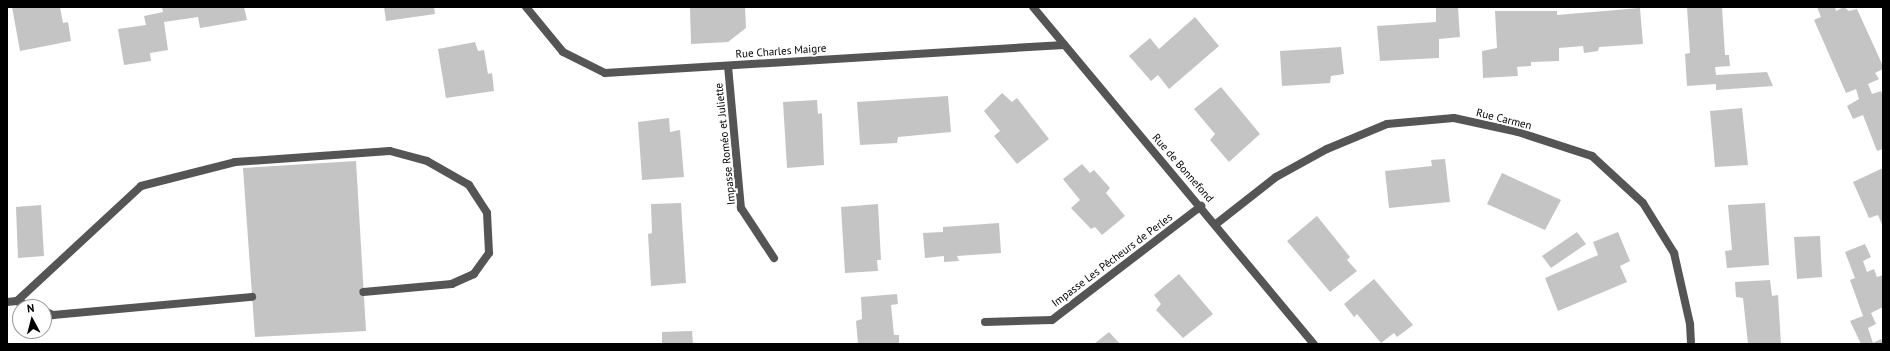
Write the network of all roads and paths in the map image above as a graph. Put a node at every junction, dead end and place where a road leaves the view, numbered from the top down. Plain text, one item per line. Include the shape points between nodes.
1 (526, 7) edge
2 (1033, 7) edge
3 (1064, 45) junction
4 (728, 66) junction
5 (1201, 206) junction
6 (1216, 224) junction
7 (774, 258) dead end
8 (363, 292) dead end
9 (252, 297) dead end
10 (19, 299) edge
11 (52, 315) edge
12 (985, 322) dead end
13 (1314, 344) edge
14 (1690, 344) edge

1 - 4 street, Rue Charles Maigre via 563,52 605,73
2 - 3 street, Rue de Bonnefond
3 - 4 street, Rue Charles Maigre
3 - 5 street, Rue de Bonnefond
4 - 7 street, Impasse Roméo et Juliette via 741,208
5 - 6 street, Rue de Bonnefond
5 - 12 street, Impasse Les Pêcheurs de Perles via 1052,320
6 - 13 street, Rue de Bonnefond
6 - 14 street, Rue Carmen via 1276,177 1327,149 1387,124 1454,118 1518,132 1592,156 1643,203 1674,253 1690,324
8 - 10 street via 452,284 474,274 490,253 487,213 469,185 428,162 390,151 235,162 141,186
9 - 11 street

